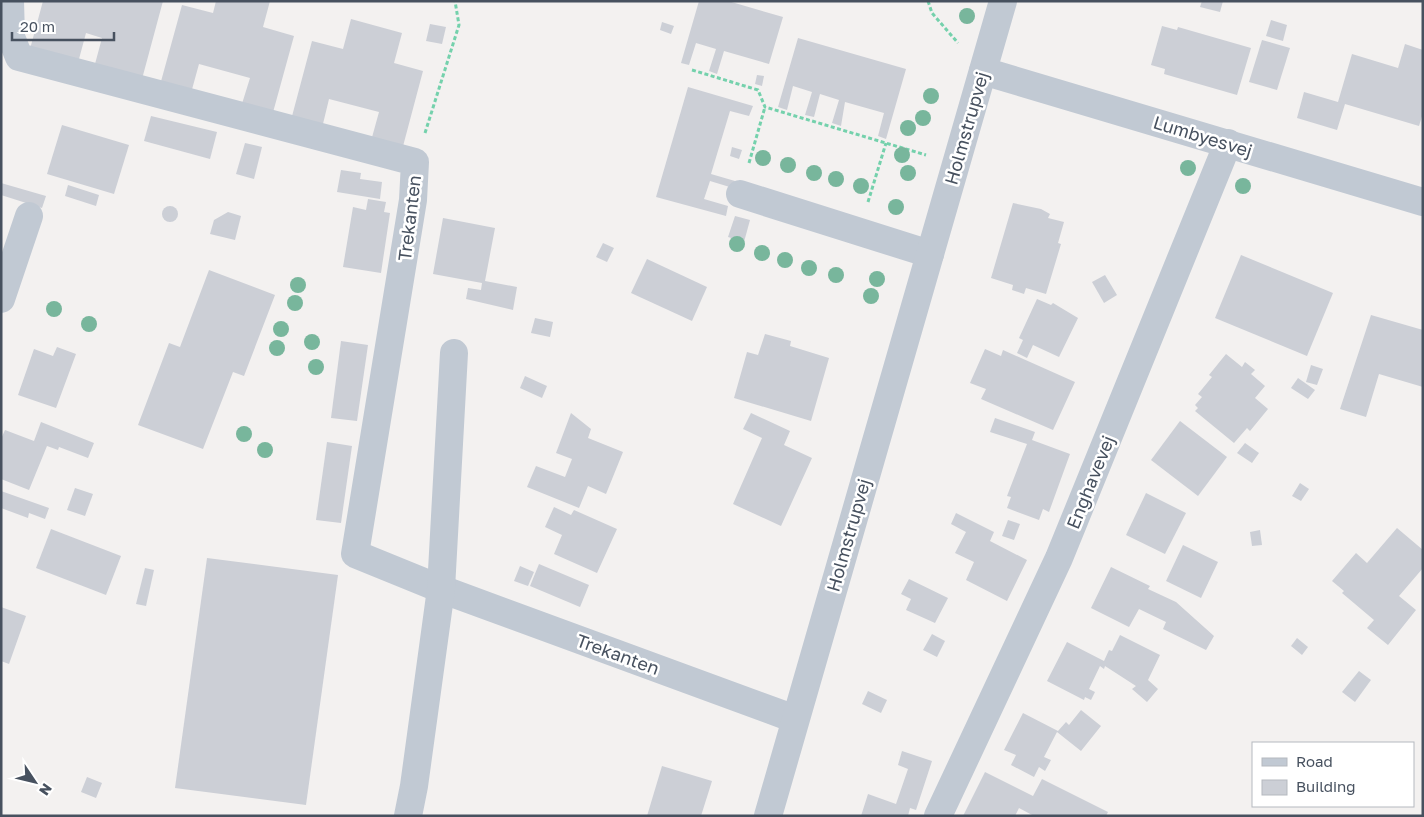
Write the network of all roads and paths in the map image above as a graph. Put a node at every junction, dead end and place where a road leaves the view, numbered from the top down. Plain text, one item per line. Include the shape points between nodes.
1 (10, 1) edge
2 (456, 1) edge
3 (928, 1) edge
4 (1003, 1) edge
5 (692, 70) dead end
6 (983, 71) junction
7 (765, 107) junction
8 (886, 143) junction
9 (1228, 143) junction
10 (416, 162) junction
11 (956, 163) junction
12 (740, 194) joint
13 (1423, 202) edge
14 (28, 216) dead end
15 (859, 231) junction
16 (930, 254) junction
17 (1, 299) edge
18 (454, 353) dead end
19 (441, 589) junction
20 (795, 719) junction
21 (408, 816) edge
22 (768, 816) edge
23 (938, 816) edge

1 - 10 street, Trekanten via 11,37 19,56
2 - 10 path via 459,25
3 - 6 path via 932,13
4 - 6 street, Holmstrupvej
5 - 7 path via 758,90
6 - 9 street, Lumbyesvej
6 - 11 street, Holmstrupvej
7 - 8 path
7 - 12 path
8 - 11 path
8 - 15 path
9 - 13 street, Lumbyesvej
9 - 23 street, Enghavevej via 1059,558
10 - 19 street, Trekanten via 413,200 355,554
11 - 16 street, Holmstrupvej
12 - 15 street
14 - 17 street
15 - 16 street
16 - 20 street, Holmstrupvej
18 - 19 street
19 - 20 street, Trekanten
19 - 21 street
20 - 22 street, Holmstrupvej

